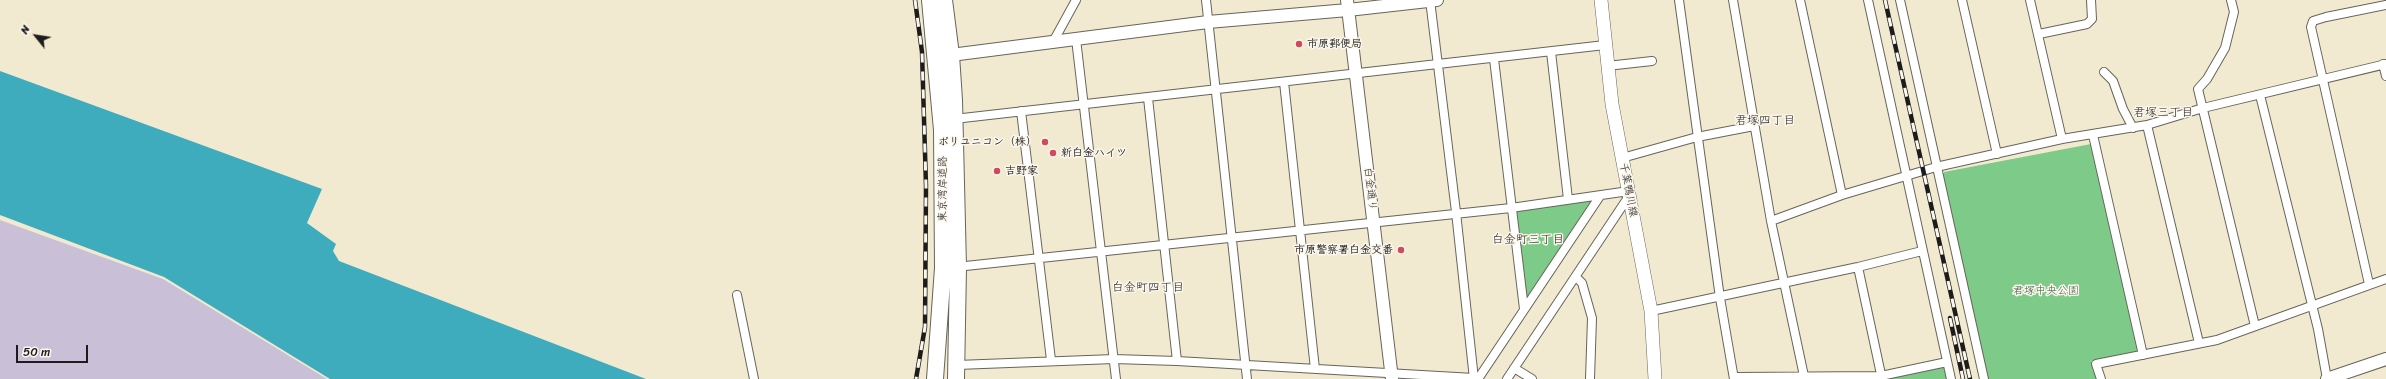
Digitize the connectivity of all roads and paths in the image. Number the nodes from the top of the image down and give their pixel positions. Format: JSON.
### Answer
{"nodes":[{"id":1,"x":930,"y":0,"type":"edge"},
{"id":2,"x":944,"y":0,"type":"edge"},
{"id":3,"x":1076,"y":0,"type":"edge"},
{"id":4,"x":1206,"y":0,"type":"edge"},
{"id":5,"x":1432,"y":0,"type":"edge"},
{"id":6,"x":1601,"y":0,"type":"edge"},
{"id":7,"x":1679,"y":0,"type":"edge"},
{"id":8,"x":1734,"y":0,"type":"edge"},
{"id":9,"x":1800,"y":0,"type":"edge"},
{"id":10,"x":1868,"y":0,"type":"edge"},
{"id":11,"x":1900,"y":0,"type":"edge"},
{"id":12,"x":1962,"y":0,"type":"edge"},
{"id":13,"x":2030,"y":0,"type":"edge"},
{"id":14,"x":2091,"y":0,"type":"edge"},
{"id":15,"x":2231,"y":0,"type":"edge"},
{"id":16,"x":1347,"y":5,"type":"edge"},
{"id":17,"x":2386,"y":5,"type":"edge"},
{"id":18,"x":1208,"y":22,"type":"junction"},
{"id":19,"x":2039,"y":34,"type":"junction"},
{"id":20,"x":1076,"y":39,"type":"junction"},
{"id":21,"x":1054,"y":42,"type":"junction"},
{"id":22,"x":1605,"y":45,"type":"junction"},
{"id":23,"x":1551,"y":52,"type":"junction"},
{"id":24,"x":951,"y":55,"type":"junction"},
{"id":25,"x":1494,"y":59,"type":"junction"},
{"id":26,"x":1652,"y":60,"type":"dead end"},
{"id":27,"x":1438,"y":64,"type":"junction"},
{"id":28,"x":2385,"y":64,"type":"edge"},
{"id":29,"x":1607,"y":66,"type":"junction"},
{"id":30,"x":2104,"y":72,"type":"dead end"},
{"id":31,"x":1356,"y":75,"type":"junction"},
{"id":32,"x":2386,"y":76,"type":"edge"},
{"id":33,"x":2323,"y":80,"type":"junction"},
{"id":34,"x":1284,"y":82,"type":"junction"},
{"id":35,"x":1216,"y":89,"type":"junction"},
{"id":36,"x":2260,"y":95,"type":"junction"},
{"id":37,"x":1148,"y":98,"type":"junction"},
{"id":38,"x":1084,"y":104,"type":"junction"},
{"id":39,"x":2203,"y":108,"type":"junction"},
{"id":40,"x":1021,"y":111,"type":"junction"},
{"id":41,"x":954,"y":119,"type":"junction"},
{"id":42,"x":2148,"y":125,"type":"junction"},
{"id":43,"x":1754,"y":126,"type":"junction"},
{"id":44,"x":2133,"y":128,"type":"junction"},
{"id":45,"x":2093,"y":135,"type":"junction"},
{"id":46,"x":1697,"y":137,"type":"junction"},
{"id":47,"x":2062,"y":139,"type":"junction"},
{"id":48,"x":1997,"y":154,"type":"junction"},
{"id":49,"x":1622,"y":158,"type":"junction"},
{"id":50,"x":1936,"y":167,"type":"junction"},
{"id":51,"x":1905,"y":176,"type":"junction"},
{"id":52,"x":1629,"y":194,"type":"junction"},
{"id":53,"x":1842,"y":195,"type":"junction"},
{"id":54,"x":1600,"y":196,"type":"junction"},
{"id":55,"x":1568,"y":199,"type":"junction"},
{"id":56,"x":1511,"y":208,"type":"junction"},
{"id":57,"x":1456,"y":212,"type":"junction"},
{"id":58,"x":1771,"y":221,"type":"junction"},
{"id":59,"x":1374,"y":222,"type":"junction"},
{"id":60,"x":1299,"y":229,"type":"junction"},
{"id":61,"x":1231,"y":238,"type":"junction"},
{"id":62,"x":1164,"y":246,"type":"junction"},
{"id":63,"x":1922,"y":251,"type":"junction"},
{"id":64,"x":1101,"y":253,"type":"junction"},
{"id":65,"x":1040,"y":260,"type":"junction"},
{"id":66,"x":1858,"y":267,"type":"junction"},
{"id":67,"x":951,"y":268,"type":"junction"},
{"id":68,"x":1576,"y":277,"type":"junction"},
{"id":69,"x":2386,"y":278,"type":"edge"},
{"id":70,"x":1784,"y":283,"type":"junction"},
{"id":71,"x":2369,"y":284,"type":"junction"},
{"id":72,"x":737,"y":294,"type":"dead end"},
{"id":73,"x":1720,"y":298,"type":"junction"},
{"id":74,"x":2312,"y":304,"type":"junction"},
{"id":75,"x":1524,"y":309,"type":"junction"},
{"id":76,"x":1651,"y":311,"type":"junction"},
{"id":77,"x":2255,"y":326,"type":"junction"},
{"id":78,"x":2199,"y":343,"type":"junction"},
{"id":79,"x":2144,"y":355,"type":"junction"},
{"id":80,"x":1114,"y":359,"type":"junction"},
{"id":81,"x":2386,"y":359,"type":"edge"},
{"id":82,"x":1051,"y":360,"type":"junction"},
{"id":83,"x":1177,"y":360,"type":"junction"},
{"id":84,"x":1947,"y":362,"type":"junction"},
{"id":85,"x":1245,"y":366,"type":"junction"},
{"id":86,"x":1514,"y":368,"type":"junction"},
{"id":87,"x":1315,"y":370,"type":"junction"},
{"id":88,"x":957,"y":372,"type":"edge"},
{"id":89,"x":1392,"y":376,"type":"edge"},
{"id":90,"x":1804,"y":376,"type":"junction"},
{"id":91,"x":1881,"y":377,"type":"edge"},
{"id":92,"x":1734,"y":378,"type":"edge"},
{"id":93,"x":754,"y":379,"type":"edge"},
{"id":94,"x":935,"y":379,"type":"edge"},
{"id":95,"x":1116,"y":379,"type":"edge"},
{"id":96,"x":1247,"y":379,"type":"edge"},
{"id":97,"x":1475,"y":379,"type":"edge"},
{"id":98,"x":1507,"y":379,"type":"edge"},
{"id":99,"x":1532,"y":379,"type":"edge"},
{"id":100,"x":1590,"y":379,"type":"edge"},
{"id":101,"x":1655,"y":379,"type":"edge"},
{"id":102,"x":1951,"y":379,"type":"edge"},
{"id":103,"x":1984,"y":379,"type":"edge"},
{"id":104,"x":2101,"y":379,"type":"edge"},
{"id":105,"x":2327,"y":379,"type":"edge"}],
"edges":[{"from":1,"to":67,"type":"highway","name":"東京湾岸道路"},
{"from":2,"to":24,"type":"highway","name":"東京湾岸道路"},
{"from":3,"to":21,"type":"street"},
{"from":4,"to":18,"type":"street"},
{"from":5,"to":16,"type":"street"},
{"from":5,"to":27,"type":"street"},
{"from":6,"to":22,"type":"main road","name":"千葉鴨川線"},
{"from":7,"to":46,"type":"street"},
{"from":8,"to":43,"type":"street"},
{"from":9,"to":53,"type":"street"},
{"from":10,"to":51,"type":"street"},
{"from":11,"to":50,"type":"street"},
{"from":12,"to":48,"type":"street"},
{"from":13,"to":19,"type":"street"},
{"from":14,"to":19,"type":"street"},
{"from":15,"to":39,"type":"street"},
{"from":16,"to":18,"type":"street"},
{"from":16,"to":31,"type":"street","name":"白金通り"},
{"from":17,"to":33,"type":"street"},
{"from":18,"to":20,"type":"street"},
{"from":18,"to":35,"type":"street"},
{"from":19,"to":47,"type":"street"},
{"from":20,"to":21,"type":"street"},
{"from":20,"to":38,"type":"street"},
{"from":21,"to":24,"type":"street"},
{"from":22,"to":23,"type":"street"},
{"from":22,"to":29,"type":"main road","name":"千葉鴨川線"},
{"from":23,"to":25,"type":"street"},
{"from":23,"to":55,"type":"street"},
{"from":24,"to":41,"type":"highway","name":"東京湾岸道路"},
{"from":25,"to":27,"type":"street"},
{"from":25,"to":56,"type":"street"},
{"from":26,"to":29,"type":"street"},
{"from":27,"to":31,"type":"street"},
{"from":27,"to":57,"type":"street"},
{"from":28,"to":32,"type":"street"},
{"from":28,"to":33,"type":"street"},
{"from":29,"to":49,"type":"main road","name":"千葉鴨川線"},
{"from":30,"to":44,"type":"street"},
{"from":31,"to":34,"type":"street"},
{"from":31,"to":59,"type":"street","name":"白金通り"},
{"from":33,"to":36,"type":"street"},
{"from":33,"to":71,"type":"street"},
{"from":34,"to":35,"type":"street"},
{"from":34,"to":60,"type":"street"},
{"from":35,"to":37,"type":"street"},
{"from":35,"to":61,"type":"street"},
{"from":36,"to":39,"type":"street"},
{"from":36,"to":74,"type":"street"},
{"from":37,"to":38,"type":"street"},
{"from":37,"to":62,"type":"street"},
{"from":38,"to":40,"type":"street"},
{"from":38,"to":64,"type":"street"},
{"from":39,"to":42,"type":"street"},
{"from":39,"to":77,"type":"street"},
{"from":40,"to":41,"type":"street"},
{"from":40,"to":65,"type":"street"},
{"from":41,"to":67,"type":"highway","name":"東京湾岸道路"},
{"from":42,"to":44,"type":"street"},
{"from":42,"to":78,"type":"street"},
{"from":43,"to":46,"type":"street"},
{"from":43,"to":58,"type":"street"},
{"from":44,"to":45,"type":"street"},
{"from":45,"to":47,"type":"street"},
{"from":45,"to":79,"type":"street"},
{"from":46,"to":49,"type":"street"},
{"from":46,"to":73,"type":"street"},
{"from":47,"to":48,"type":"street"},
{"from":48,"to":50,"type":"street"},
{"from":49,"to":52,"type":"main road","name":"千葉鴨川線"},
{"from":50,"to":51,"type":"street"},
{"from":50,"to":103,"type":"street"},
{"from":51,"to":53,"type":"street"},
{"from":51,"to":63,"type":"street"},
{"from":52,"to":54,"type":"street"},
{"from":52,"to":68,"type":"street"},
{"from":52,"to":76,"type":"main road","name":"千葉鴨川線"},
{"from":53,"to":58,"type":"street"},
{"from":54,"to":55,"type":"street"},
{"from":54,"to":75,"type":"street"},
{"from":55,"to":56,"type":"street"},
{"from":56,"to":57,"type":"street"},
{"from":56,"to":75,"type":"street"},
{"from":57,"to":59,"type":"street"},
{"from":57,"to":97,"type":"street"},
{"from":58,"to":70,"type":"street"},
{"from":59,"to":60,"type":"street"},
{"from":59,"to":89,"type":"street","name":"白金通り"},
{"from":60,"to":61,"type":"street"},
{"from":60,"to":87,"type":"street"},
{"from":61,"to":62,"type":"street"},
{"from":61,"to":85,"type":"street"},
{"from":62,"to":64,"type":"street"},
{"from":62,"to":83,"type":"street"},
{"from":63,"to":66,"type":"street"},
{"from":63,"to":84,"type":"street"},
{"from":64,"to":65,"type":"street"},
{"from":64,"to":80,"type":"street"},
{"from":65,"to":67,"type":"street"},
{"from":65,"to":82,"type":"street"},
{"from":66,"to":70,"type":"street"},
{"from":66,"to":91,"type":"street"},
{"from":67,"to":88,"type":"highway","name":"東京湾岸道路"},
{"from":67,"to":94,"type":"highway","name":"東京湾岸道路"},
{"from":68,"to":86,"type":"street"},
{"from":68,"to":100,"type":"street"},
{"from":69,"to":71,"type":"street"},
{"from":70,"to":73,"type":"street"},
{"from":70,"to":90,"type":"street"},
{"from":71,"to":74,"type":"street"},
{"from":72,"to":93,"type":"street"},
{"from":73,"to":76,"type":"street"},
{"from":73,"to":92,"type":"street"},
{"from":74,"to":77,"type":"street"},
{"from":74,"to":105,"type":"street"},
{"from":75,"to":97,"type":"street"},
{"from":76,"to":101,"type":"main road","name":"千葉鴨川線"},
{"from":77,"to":78,"type":"street"},
{"from":78,"to":79,"type":"street"},
{"from":79,"to":104,"type":"street"},
{"from":80,"to":82,"type":"street"},
{"from":80,"to":83,"type":"street"},
{"from":80,"to":95,"type":"street"},
{"from":81,"to":105,"type":"street"},
{"from":82,"to":88,"type":"street"},
{"from":83,"to":85,"type":"street"},
{"from":84,"to":91,"type":"street"},
{"from":84,"to":102,"type":"street"},
{"from":85,"to":87,"type":"street"},
{"from":85,"to":96,"type":"street"},
{"from":86,"to":98,"type":"street"},
{"from":86,"to":99,"type":"street"},
{"from":87,"to":89,"type":"street"},
{"from":89,"to":97,"type":"street"},
{"from":90,"to":91,"type":"street"},
{"from":90,"to":92,"type":"street"}]}
